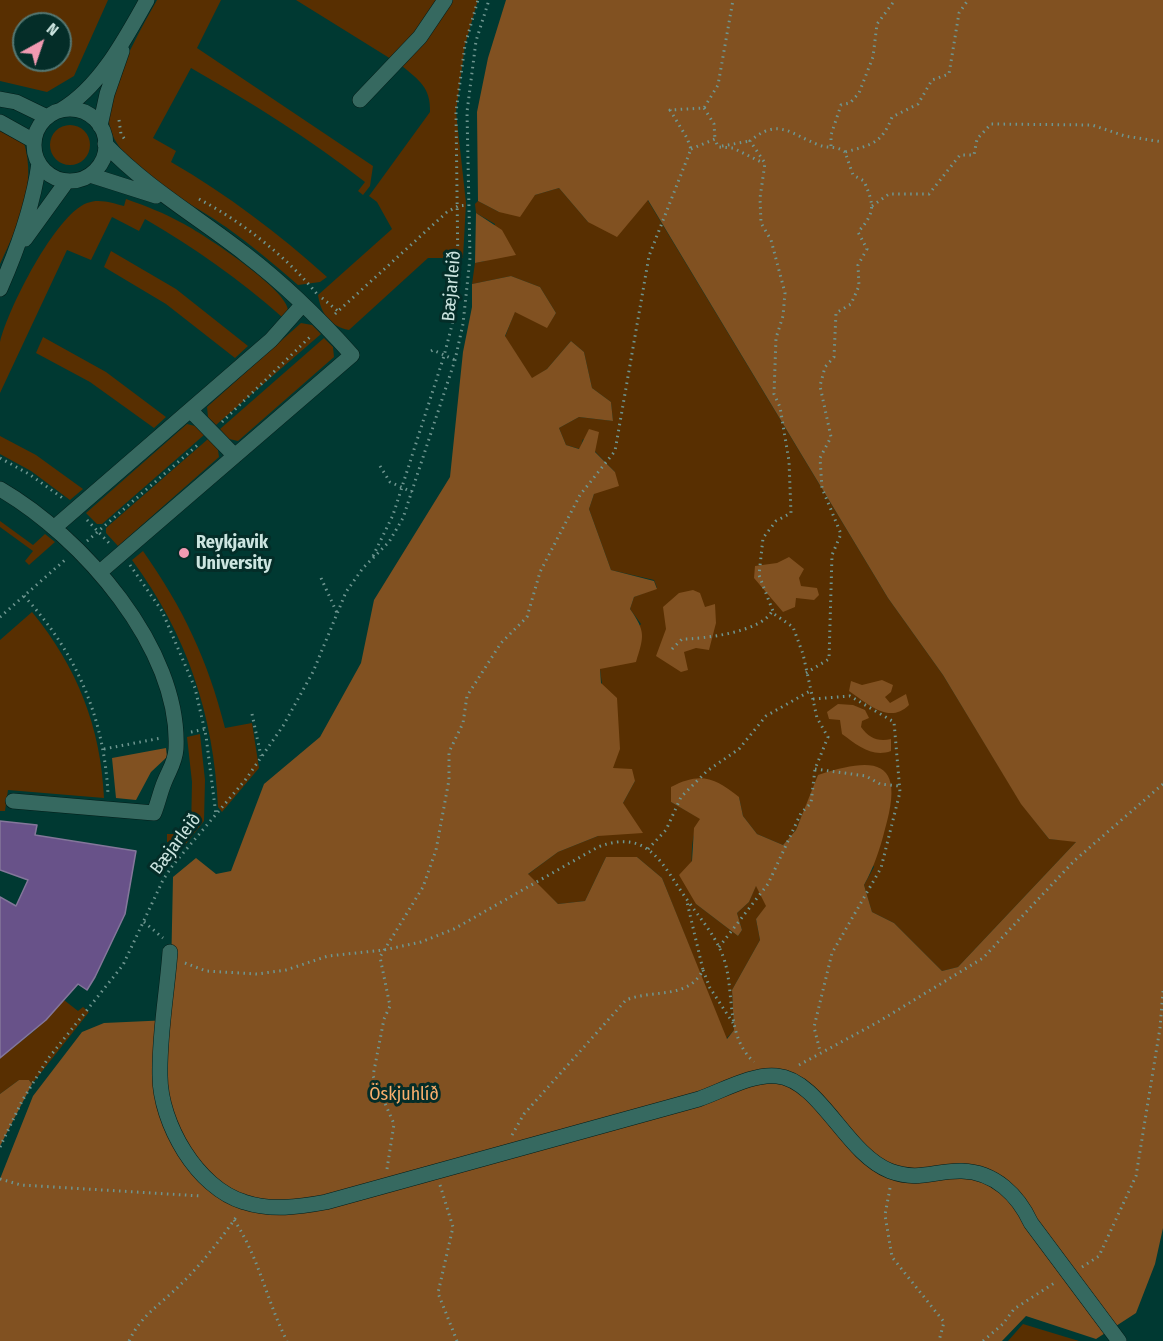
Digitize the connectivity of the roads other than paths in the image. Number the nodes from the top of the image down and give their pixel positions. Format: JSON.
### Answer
{"nodes":[{"id":1,"x":147,"y":0,"type":"edge"},
{"id":2,"x":445,"y":0,"type":"edge"},
{"id":3,"x":127,"y":37,"type":"junction"},
{"id":4,"x":0,"y":99,"type":"edge"},
{"id":5,"x":360,"y":100,"type":"dead end"},
{"id":6,"x":54,"y":114,"type":"junction"},
{"id":7,"x":0,"y":122,"type":"edge"},
{"id":8,"x":100,"y":126,"type":"junction"},
{"id":9,"x":34,"y":141,"type":"junction"},
{"id":10,"x":105,"y":144,"type":"junction"},
{"id":11,"x":39,"y":163,"type":"junction"},
{"id":12,"x":90,"y":174,"type":"junction"},
{"id":13,"x":68,"y":181,"type":"junction"},
{"id":14,"x":169,"y":200,"type":"junction"},
{"id":15,"x":16,"y":252,"type":"junction"},
{"id":16,"x":0,"y":289,"type":"edge"},
{"id":17,"x":303,"y":304,"type":"junction"},
{"id":18,"x":190,"y":410,"type":"junction"},
{"id":19,"x":235,"y":456,"type":"junction"},
{"id":20,"x":0,"y":489,"type":"edge"},
{"id":21,"x":56,"y":527,"type":"junction"},
{"id":22,"x":100,"y":572,"type":"junction"},
{"id":23,"x":13,"y":801,"type":"dead end"},
{"id":24,"x":170,"y":952,"type":"road end"},
{"id":25,"x":1119,"y":1341,"type":"edge"}],
"edges":[{"from":1,"to":3,"type":"street"},
{"from":2,"to":5,"type":"street"},
{"from":3,"to":6,"type":"street"},
{"from":3,"to":8,"type":"street"},
{"from":4,"to":6,"type":"street"},
{"from":6,"to":8,"type":"street"},
{"from":6,"to":9,"type":"street"},
{"from":7,"to":9,"type":"street"},
{"from":8,"to":10,"type":"street"},
{"from":9,"to":11,"type":"street"},
{"from":10,"to":12,"type":"street"},
{"from":10,"to":14,"type":"street"},
{"from":11,"to":13,"type":"street"},
{"from":11,"to":15,"type":"street"},
{"from":12,"to":13,"type":"street"},
{"from":12,"to":14,"type":"street"},
{"from":13,"to":15,"type":"street"},
{"from":14,"to":17,"type":"street"},
{"from":15,"to":16,"type":"street"},
{"from":17,"to":18,"type":"street"},
{"from":17,"to":19,"type":"street"},
{"from":18,"to":19,"type":"street"},
{"from":18,"to":21,"type":"street"},
{"from":19,"to":22,"type":"street"},
{"from":20,"to":21,"type":"street"},
{"from":21,"to":22,"type":"street"},
{"from":22,"to":23,"type":"street"},
{"from":24,"to":25,"type":"street"}]}
